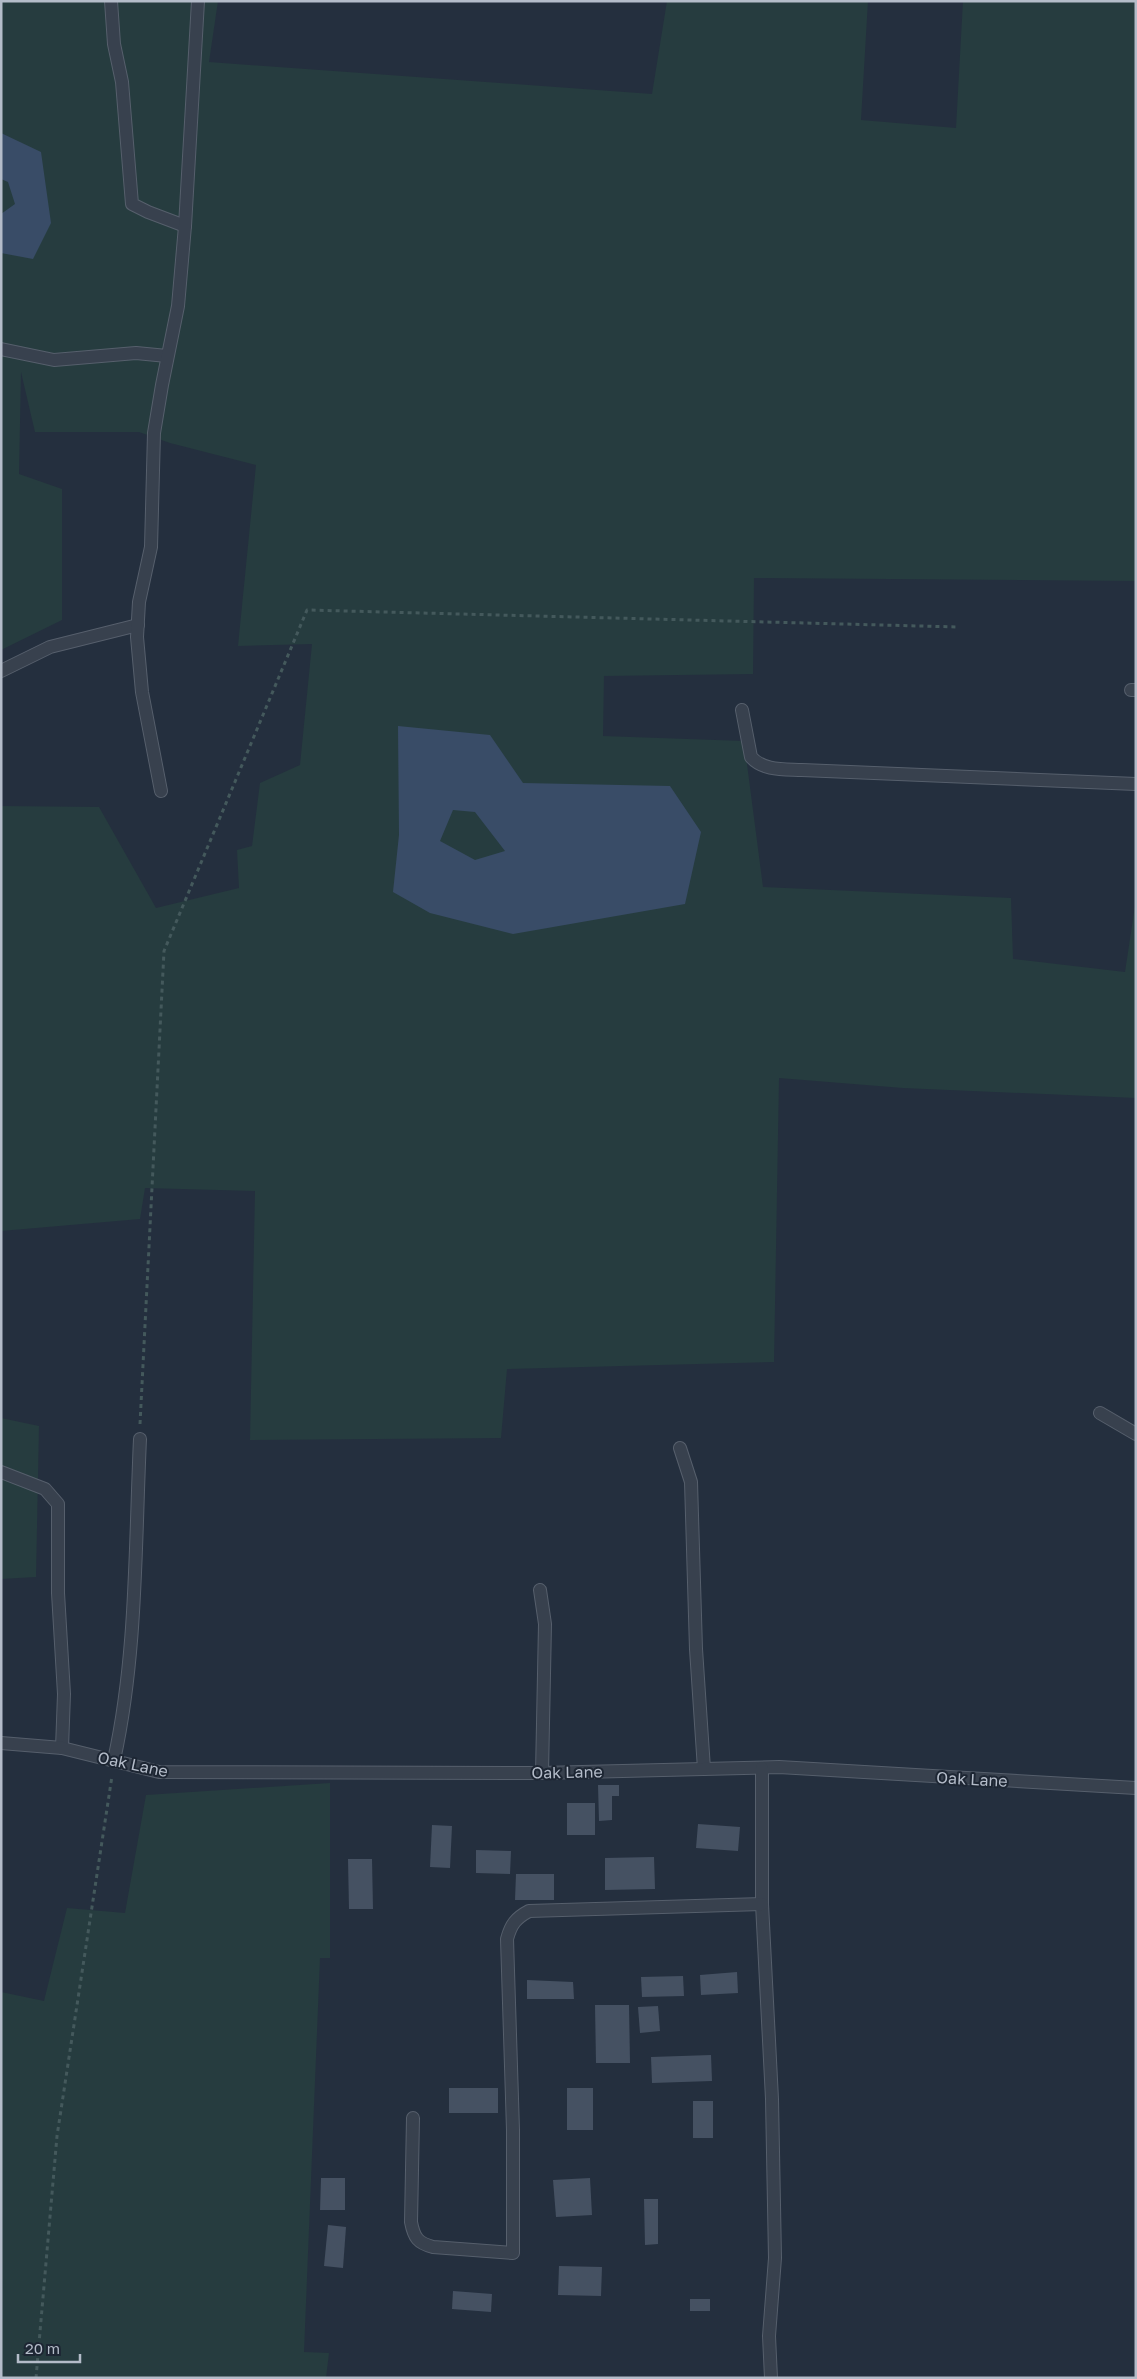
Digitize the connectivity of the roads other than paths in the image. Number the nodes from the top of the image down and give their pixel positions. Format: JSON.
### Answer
{"nodes":[{"id":1,"x":111,"y":1,"type":"edge"},
{"id":2,"x":198,"y":1,"type":"edge"},
{"id":3,"x":185,"y":226,"type":"junction"},
{"id":4,"x":1,"y":349,"type":"edge"},
{"id":5,"x":168,"y":356,"type":"junction"},
{"id":6,"x":138,"y":626,"type":"junction"},
{"id":7,"x":1,"y":671,"type":"edge"},
{"id":8,"x":742,"y":710,"type":"dead end"},
{"id":9,"x":1136,"y":784,"type":"edge"},
{"id":10,"x":160,"y":791,"type":"dead end"},
{"id":11,"x":1100,"y":1412,"type":"dead end"},
{"id":12,"x":1136,"y":1434,"type":"edge"},
{"id":13,"x":140,"y":1439,"type":"road end"},
{"id":14,"x":680,"y":1448,"type":"dead end"},
{"id":15,"x":1,"y":1472,"type":"edge"},
{"id":16,"x":540,"y":1590,"type":"dead end"},
{"id":17,"x":1,"y":1743,"type":"edge"},
{"id":18,"x":62,"y":1748,"type":"junction"},
{"id":19,"x":114,"y":1760,"type":"junction"},
{"id":20,"x":762,"y":1768,"type":"junction"},
{"id":21,"x":704,"y":1769,"type":"junction"},
{"id":22,"x":542,"y":1773,"type":"junction"},
{"id":23,"x":1136,"y":1788,"type":"edge"},
{"id":24,"x":762,"y":1904,"type":"junction"},
{"id":25,"x":413,"y":2118,"type":"dead end"},
{"id":26,"x":771,"y":2378,"type":"edge"}],
"edges":[{"from":1,"to":3,"type":"lane"},
{"from":2,"to":3,"type":"lane"},
{"from":3,"to":5,"type":"lane"},
{"from":4,"to":5,"type":"lane"},
{"from":5,"to":6,"type":"lane"},
{"from":6,"to":7,"type":"lane"},
{"from":6,"to":10,"type":"lane"},
{"from":8,"to":9,"type":"lane"},
{"from":11,"to":12,"type":"lane"},
{"from":13,"to":19,"type":"lane"},
{"from":14,"to":21,"type":"lane"},
{"from":15,"to":18,"type":"lane"},
{"from":16,"to":22,"type":"lane"},
{"from":17,"to":18,"type":"lane","name":"Oak Lane"},
{"from":18,"to":19,"type":"lane","name":"Oak Lane"},
{"from":19,"to":22,"type":"lane","name":"Oak Lane"},
{"from":20,"to":21,"type":"lane","name":"Oak Lane"},
{"from":20,"to":23,"type":"lane","name":"Oak Lane"},
{"from":20,"to":24,"type":"lane"},
{"from":21,"to":22,"type":"lane","name":"Oak Lane"},
{"from":24,"to":25,"type":"lane"},
{"from":24,"to":26,"type":"lane"}]}
